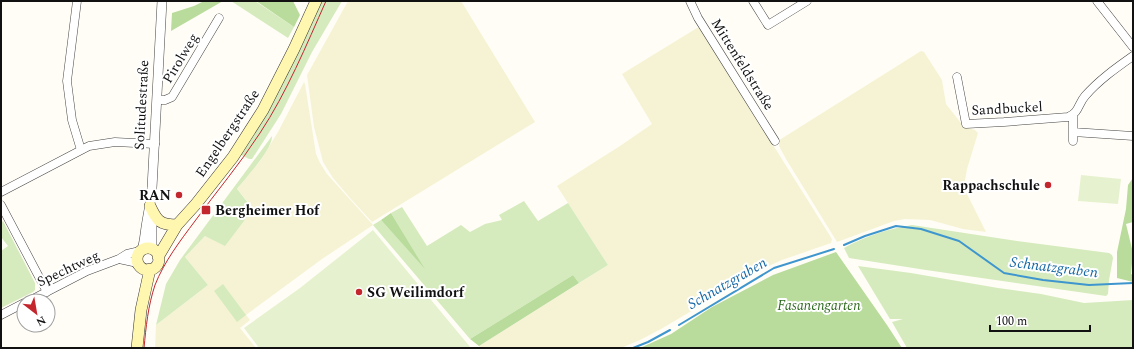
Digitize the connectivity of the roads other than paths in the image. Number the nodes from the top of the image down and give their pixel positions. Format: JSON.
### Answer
{"nodes":[{"id":1,"x":77,"y":1,"type":"edge"},
{"id":2,"x":162,"y":1,"type":"edge"},
{"id":3,"x":316,"y":1,"type":"edge"},
{"id":4,"x":690,"y":1,"type":"edge"},
{"id":5,"x":753,"y":1,"type":"edge"},
{"id":6,"x":807,"y":1,"type":"edge"},
{"id":7,"x":1097,"y":1,"type":"edge"},
{"id":8,"x":219,"y":18,"type":"dead end"},
{"id":9,"x":1133,"y":47,"type":"edge"},
{"id":10,"x":1133,"y":56,"type":"edge"},
{"id":11,"x":957,"y":77,"type":"dead end"},
{"id":12,"x":157,"y":100,"type":"junction"},
{"id":13,"x":1073,"y":115,"type":"junction"},
{"id":14,"x":1073,"y":132,"type":"junction"},
{"id":15,"x":1133,"y":136,"type":"edge"},
{"id":16,"x":775,"y":141,"type":"dead end"},
{"id":17,"x":1073,"y":141,"type":"dead end"},
{"id":18,"x":154,"y":144,"type":"junction"},
{"id":19,"x":81,"y":150,"type":"junction"},
{"id":20,"x":1,"y":192,"type":"edge"},
{"id":21,"x":1,"y":205,"type":"edge"},
{"id":22,"x":150,"y":208,"type":"junction"},
{"id":23,"x":175,"y":227,"type":"junction"},
{"id":24,"x":149,"y":252,"type":"junction"},
{"id":25,"x":119,"y":259,"type":"junction"},
{"id":26,"x":143,"y":267,"type":"junction"},
{"id":27,"x":47,"y":292,"type":"joint"},
{"id":28,"x":16,"y":307,"type":"edge"},
{"id":29,"x":1,"y":315,"type":"edge"},
{"id":30,"x":137,"y":348,"type":"edge"}],
"edges":[{"from":1,"to":19,"type":"street"},
{"from":2,"to":12,"type":"street","name":"Solitudestraße"},
{"from":3,"to":23,"type":"main road","name":"Engelbergstraße"},
{"from":4,"to":16,"type":"street","name":"Mittenfeldstraße"},
{"from":5,"to":6,"type":"street"},
{"from":7,"to":9,"type":"street"},
{"from":8,"to":12,"type":"street","name":"Pirolweg"},
{"from":10,"to":13,"type":"street"},
{"from":11,"to":13,"type":"street","name":"Sandbuckel"},
{"from":12,"to":18,"type":"street","name":"Solitudestraße"},
{"from":13,"to":14,"type":"street"},
{"from":14,"to":15,"type":"street"},
{"from":14,"to":17,"type":"street"},
{"from":18,"to":19,"type":"street"},
{"from":18,"to":22,"type":"street","name":"Solitudestraße"},
{"from":19,"to":20,"type":"street"},
{"from":21,"to":27,"type":"street"},
{"from":22,"to":23,"type":"main road"},
{"from":22,"to":24,"type":"street","name":"Solitudestraße"},
{"from":23,"to":24,"type":"main road","name":"Engelbergstraße"},
{"from":24,"to":25,"type":"street","name":"Spechtweg"},
{"from":24,"to":26,"type":"main road"},
{"from":24,"to":26,"type":"main road","name":"Engelbergstraße"},
{"from":25,"to":26,"type":"street","name":"Spechtweg"},
{"from":25,"to":27,"type":"street","name":"Spechtweg"},
{"from":26,"to":30,"type":"main road"},
{"from":28,"to":29,"type":"street"}]}
